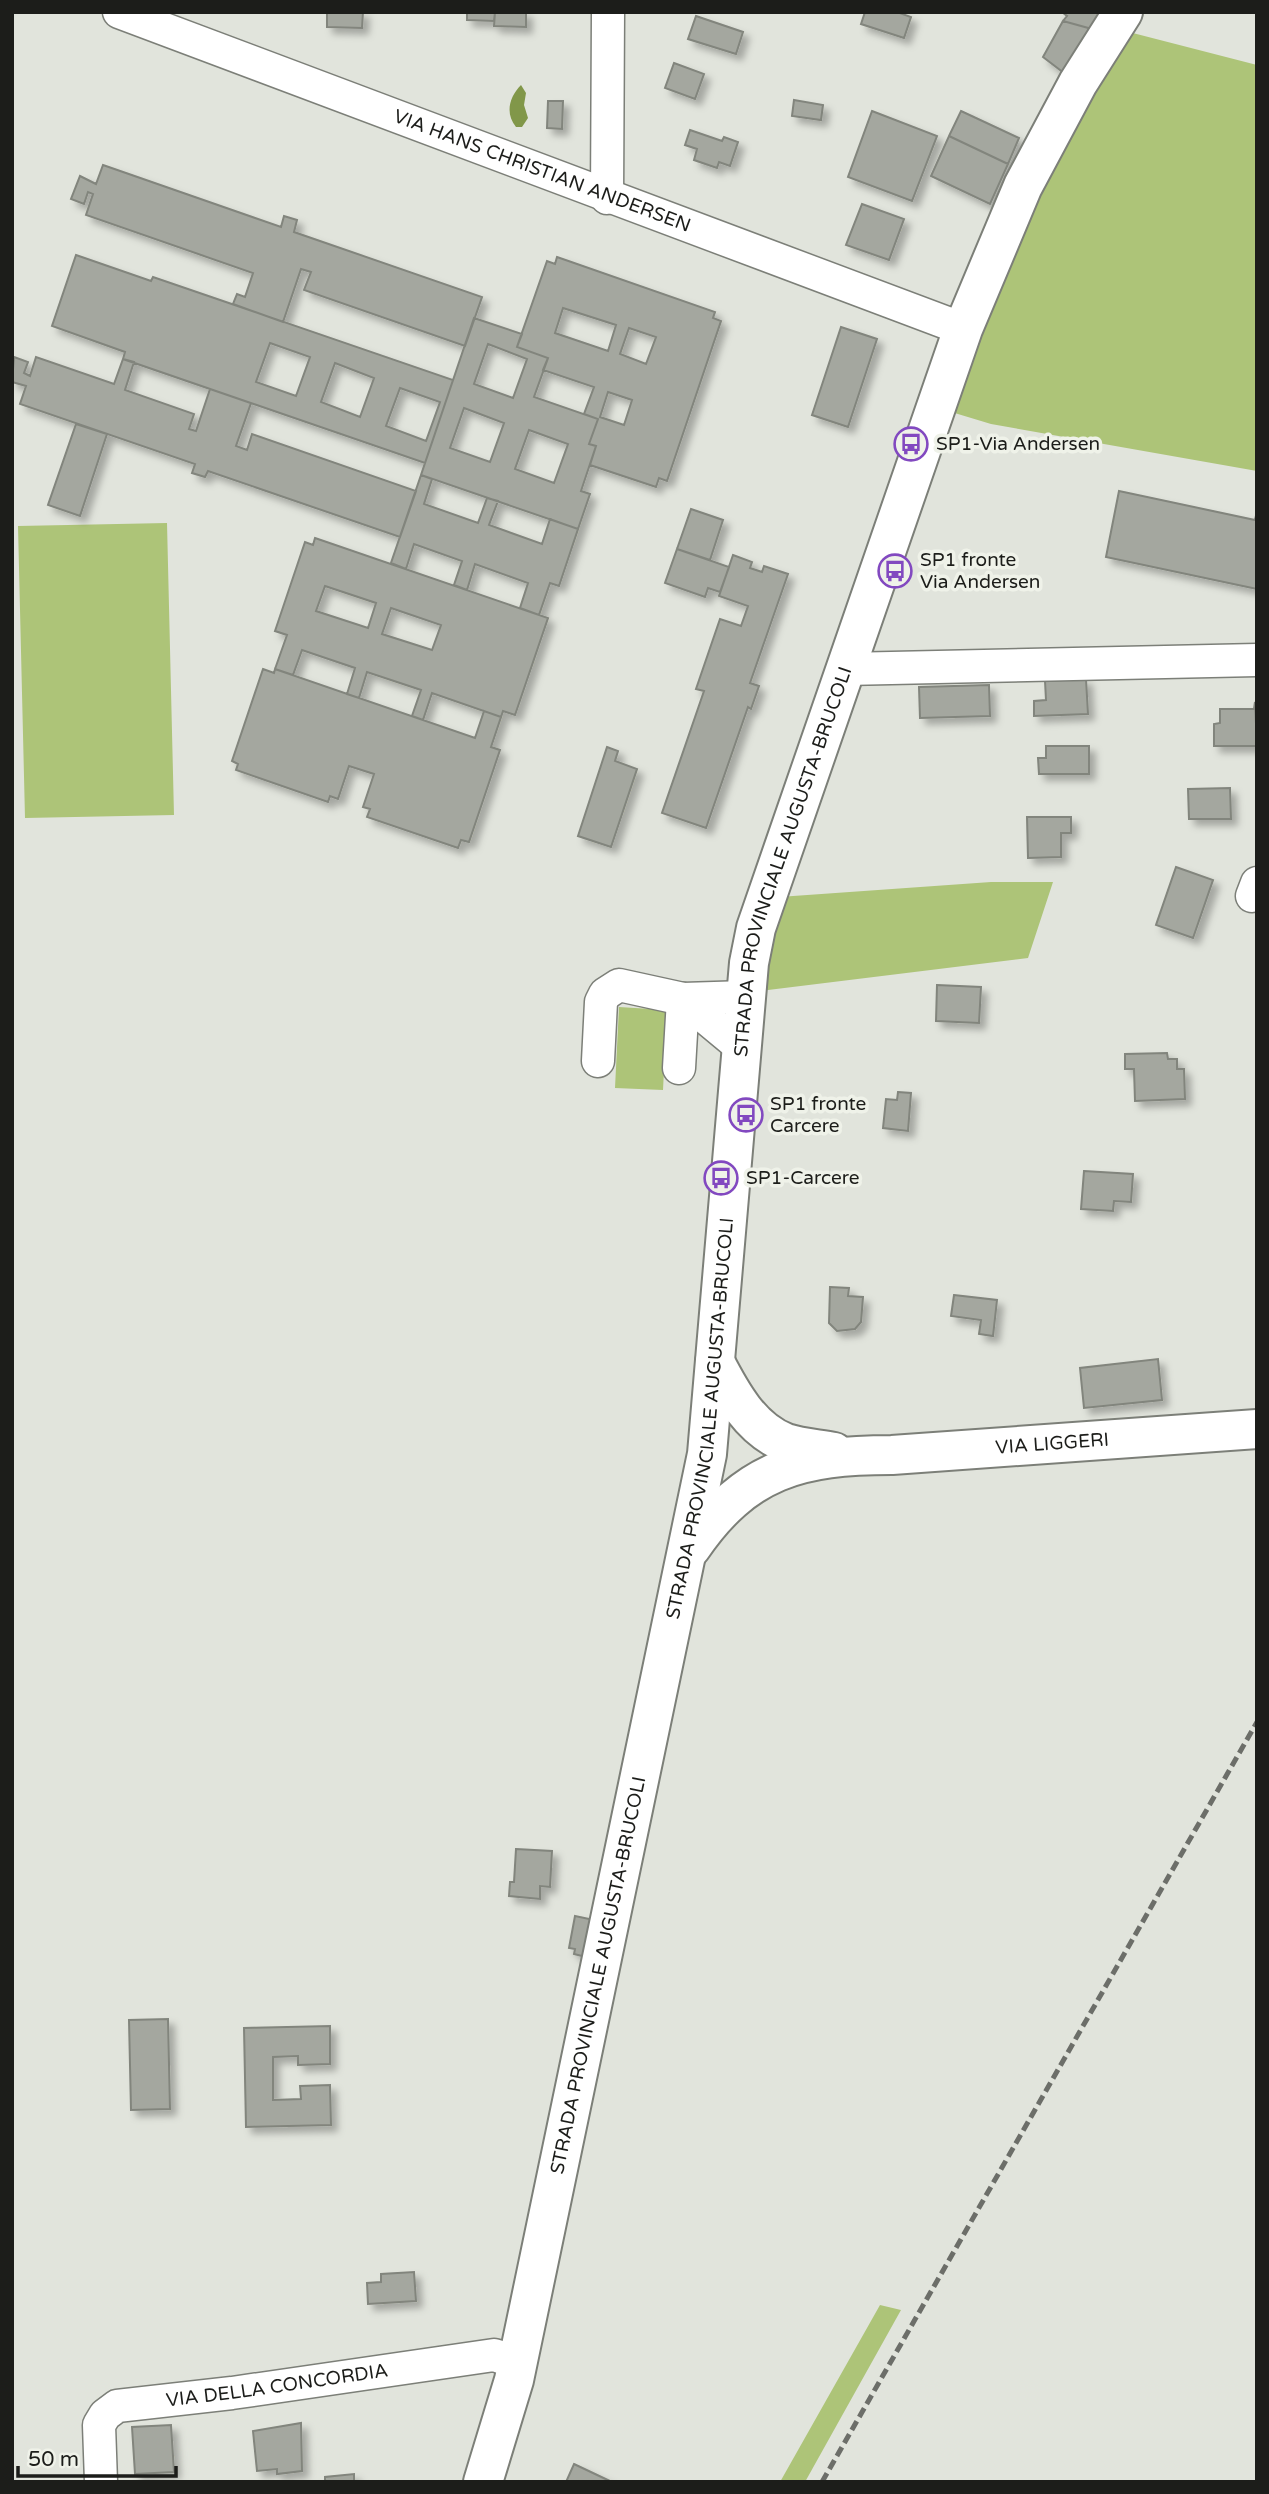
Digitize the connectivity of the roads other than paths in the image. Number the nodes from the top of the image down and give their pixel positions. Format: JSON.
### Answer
{"nodes":[{"id":1,"x":119,"y":12,"type":"edge"},
{"id":2,"x":608,"y":12,"type":"edge"},
{"id":3,"x":1123,"y":12,"type":"edge"},
{"id":4,"x":607,"y":198,"type":"junction"},
{"id":5,"x":963,"y":329,"type":"junction"},
{"id":6,"x":1257,"y":660,"type":"edge"},
{"id":7,"x":845,"y":669,"type":"junction"},
{"id":8,"x":746,"y":998,"type":"junction"},
{"id":9,"x":683,"y":999,"type":"junction"},
{"id":10,"x":742,"y":1048,"type":"junction"},
{"id":11,"x":598,"y":1061,"type":"dead end"},
{"id":12,"x":679,"y":1068,"type":"dead end"},
{"id":13,"x":715,"y":1362,"type":"junction"},
{"id":14,"x":1257,"y":1429,"type":"edge"},
{"id":15,"x":707,"y":1454,"type":"junction"},
{"id":16,"x":780,"y":1456,"type":"junction"},
{"id":17,"x":686,"y":1556,"type":"junction"},
{"id":18,"x":516,"y":2362,"type":"junction"},
{"id":19,"x":101,"y":2482,"type":"edge"},
{"id":20,"x":483,"y":2482,"type":"edge"}],
"edges":[{"from":1,"to":4,"type":"street","name":"VIA HANS CHRISTIAN ANDERSEN"},
{"from":2,"to":4,"type":"street"},
{"from":3,"to":5,"type":"main road","name":"STRADA PROVINCIALE AUGUSTA-BRUCOLI"},
{"from":4,"to":5,"type":"street","name":"VIA HANS CHRISTIAN ANDERSEN"},
{"from":5,"to":7,"type":"main road","name":"STRADA PROVINCIALE AUGUSTA-BRUCOLI"},
{"from":6,"to":7,"type":"street"},
{"from":7,"to":8,"type":"main road","name":"STRADA PROVINCIALE AUGUSTA-BRUCOLI"},
{"from":8,"to":9,"type":"street"},
{"from":8,"to":10,"type":"main road","name":"STRADA PROVINCIALE AUGUSTA-BRUCOLI"},
{"from":9,"to":10,"type":"street"},
{"from":9,"to":11,"type":"street"},
{"from":9,"to":12,"type":"street"},
{"from":10,"to":13,"type":"main road","name":"STRADA PROVINCIALE AUGUSTA-BRUCOLI"},
{"from":13,"to":15,"type":"main road","name":"STRADA PROVINCIALE AUGUSTA-BRUCOLI"},
{"from":13,"to":16,"type":"main road"},
{"from":14,"to":16,"type":"main road","name":"VIA LIGGERI"},
{"from":15,"to":16,"type":"main road"},
{"from":15,"to":17,"type":"main road","name":"STRADA PROVINCIALE AUGUSTA-BRUCOLI"},
{"from":16,"to":17,"type":"main road"},
{"from":17,"to":18,"type":"main road","name":"STRADA PROVINCIALE AUGUSTA-BRUCOLI"},
{"from":18,"to":19,"type":"street","name":"VIA DELLA CONCORDIA"},
{"from":18,"to":20,"type":"main road","name":"STRADA PROVINCIALE AUGUSTA-BRUCOLI"}]}
